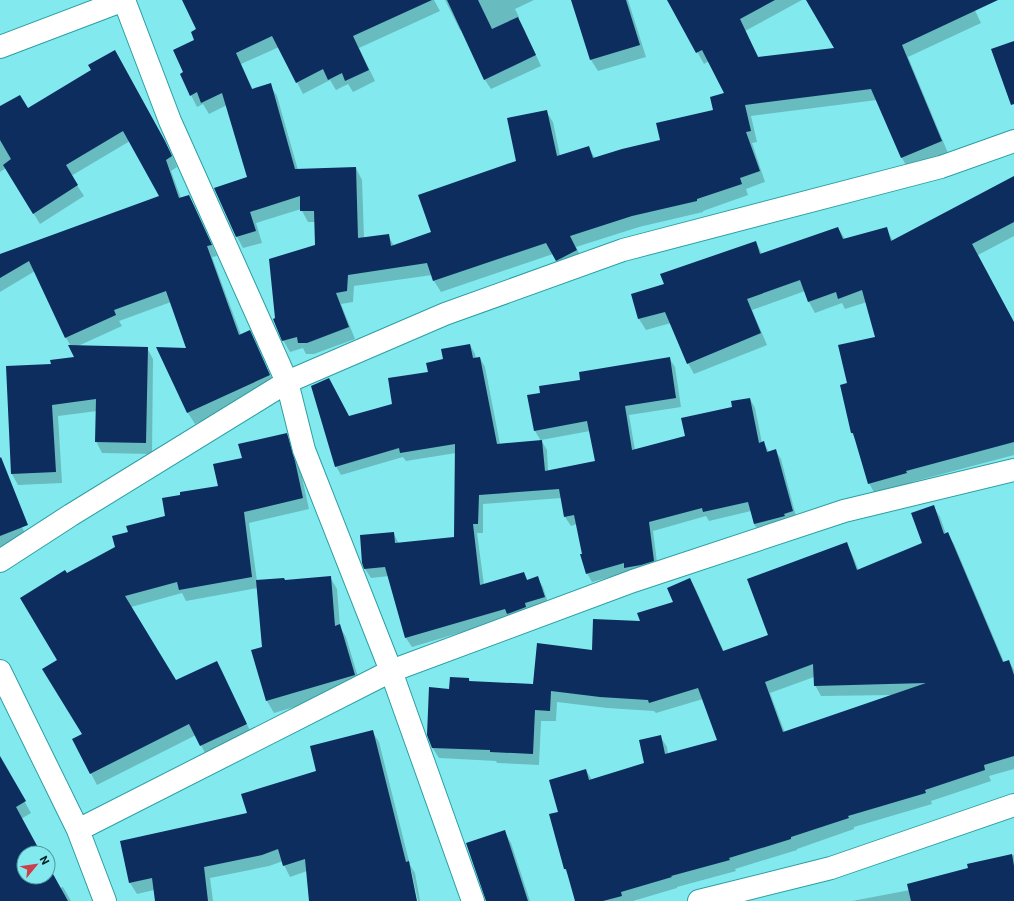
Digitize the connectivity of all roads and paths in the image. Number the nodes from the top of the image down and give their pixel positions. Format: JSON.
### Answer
{"nodes":[{"id":1,"x":124,"y":0,"type":"edge"},
{"id":2,"x":0,"y":47,"type":"edge"},
{"id":3,"x":1014,"y":141,"type":"edge"},
{"id":4,"x":287,"y":382,"type":"junction"},
{"id":5,"x":1014,"y":470,"type":"edge"},
{"id":6,"x":0,"y":561,"type":"edge"},
{"id":7,"x":0,"y":671,"type":"edge"},
{"id":8,"x":391,"y":671,"type":"junction"},
{"id":9,"x":1014,"y":804,"type":"edge"},
{"id":10,"x":78,"y":830,"type":"junction"},
{"id":11,"x":105,"y":901,"type":"edge"},
{"id":12,"x":473,"y":901,"type":"edge"},
{"id":13,"x":699,"y":901,"type":"edge"}],
"edges":[{"from":1,"to":2,"type":"street"},
{"from":1,"to":4,"type":"street"},
{"from":3,"to":4,"type":"street"},
{"from":4,"to":6,"type":"street"},
{"from":4,"to":8,"type":"street"},
{"from":5,"to":8,"type":"street"},
{"from":7,"to":10,"type":"street"},
{"from":8,"to":10,"type":"street"},
{"from":8,"to":12,"type":"street"},
{"from":9,"to":13,"type":"street"},
{"from":10,"to":11,"type":"street"}]}
